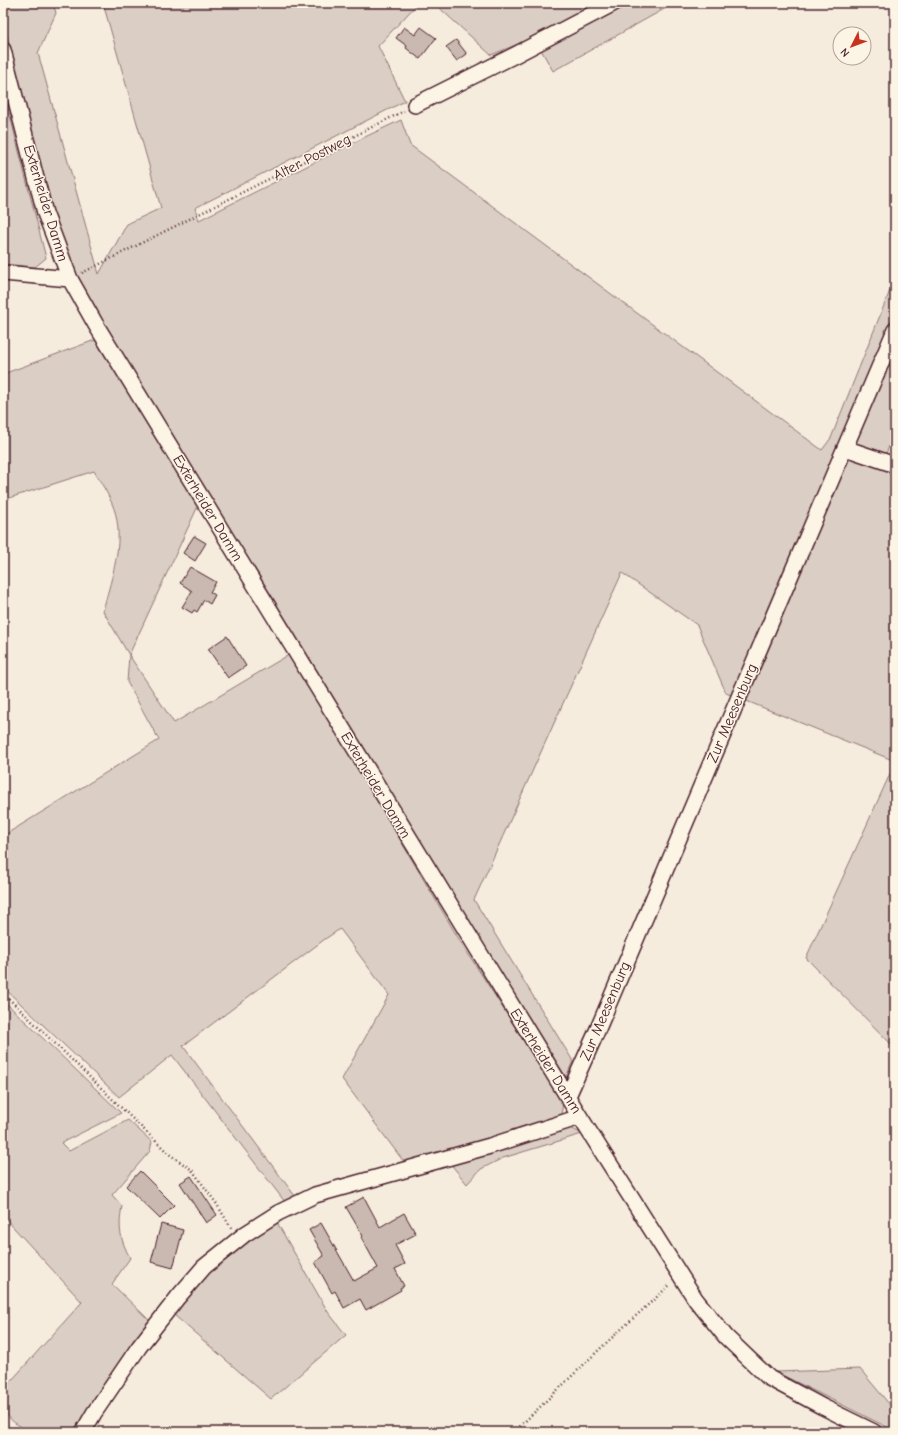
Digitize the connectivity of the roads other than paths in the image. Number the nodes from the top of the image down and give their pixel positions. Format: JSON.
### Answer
{"nodes":[{"id":1,"x":614,"y":3,"type":"edge"},
{"id":2,"x":3,"y":50,"type":"edge"},
{"id":3,"x":415,"y":105,"type":"road end"},
{"id":4,"x":3,"y":273,"type":"edge"},
{"id":5,"x":70,"y":279,"type":"junction"},
{"id":6,"x":895,"y":330,"type":"edge"},
{"id":7,"x":845,"y":448,"type":"junction"},
{"id":8,"x":895,"y":465,"type":"edge"},
{"id":9,"x":568,"y":1096,"type":"junction"},
{"id":10,"x":580,"y":1117,"type":"junction"},
{"id":11,"x":83,"y":1432,"type":"edge"},
{"id":12,"x":874,"y":1432,"type":"edge"}],
"edges":[{"from":1,"to":3,"type":"street"},
{"from":2,"to":5,"type":"street","name":"Exterheider Damm"},
{"from":4,"to":5,"type":"street"},
{"from":5,"to":9,"type":"street","name":"Exterheider Damm"},
{"from":6,"to":7,"type":"street","name":"Zur Meesenburg"},
{"from":7,"to":8,"type":"street"},
{"from":7,"to":9,"type":"street","name":"Zur Meesenburg"},
{"from":9,"to":10,"type":"street","name":"Exterheider Damm"},
{"from":10,"to":11,"type":"street"},
{"from":10,"to":12,"type":"street","name":"Exterheider Damm"}]}
